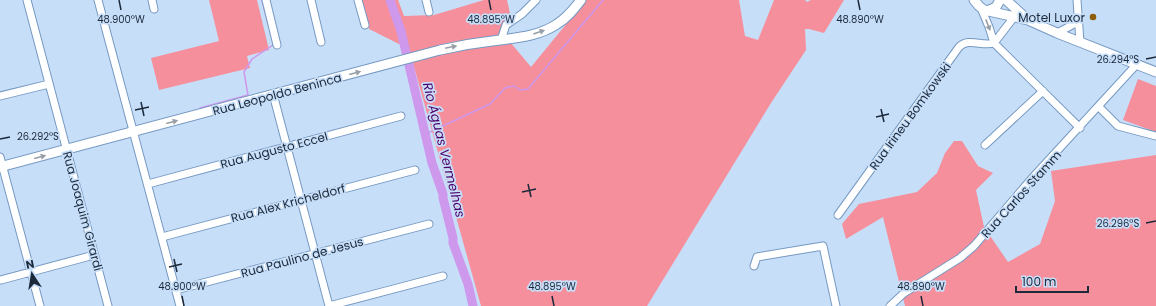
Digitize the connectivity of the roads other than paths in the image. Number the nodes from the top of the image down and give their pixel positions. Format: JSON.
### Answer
{"nodes":[{"id":1,"x":27,"y":0,"type":"edge"},
{"id":2,"x":98,"y":0,"type":"edge"},
{"id":3,"x":152,"y":0,"type":"edge"},
{"id":4,"x":266,"y":0,"type":"edge"},
{"id":5,"x":311,"y":0,"type":"edge"},
{"id":6,"x":358,"y":0,"type":"edge"},
{"id":7,"x":426,"y":0,"type":"edge"},
{"id":8,"x":536,"y":0,"type":"edge"},
{"id":9,"x":581,"y":0,"type":"edge"},
{"id":10,"x":1000,"y":0,"type":"edge"},
{"id":11,"x":1006,"y":0,"type":"edge"},
{"id":12,"x":1077,"y":0,"type":"edge"},
{"id":13,"x":979,"y":5,"type":"edge"},
{"id":14,"x":154,"y":8,"type":"dead end"},
{"id":15,"x":429,"y":12,"type":"dead end"},
{"id":16,"x":1014,"y":17,"type":"junction"},
{"id":17,"x":1028,"y":20,"type":"junction"},
{"id":18,"x":1078,"y":22,"type":"junction"},
{"id":19,"x":365,"y":25,"type":"dead end"},
{"id":20,"x":1057,"y":33,"type":"junction"},
{"id":21,"x":501,"y":40,"type":"junction"},
{"id":22,"x":321,"y":42,"type":"dead end"},
{"id":23,"x":1080,"y":42,"type":"junction"},
{"id":24,"x":994,"y":43,"type":"junction"},
{"id":25,"x":277,"y":45,"type":"dead end"},
{"id":26,"x":1137,"y":64,"type":"junction"},
{"id":27,"x":1156,"y":72,"type":"edge"},
{"id":28,"x":49,"y":84,"type":"junction"},
{"id":29,"x":1043,"y":91,"type":"junction"},
{"id":30,"x":273,"y":94,"type":"junction"},
{"id":31,"x":0,"y":96,"type":"edge"},
{"id":32,"x":1099,"y":107,"type":"junction"},
{"id":33,"x":401,"y":116,"type":"dead end"},
{"id":34,"x":1080,"y":128,"type":"junction"},
{"id":35,"x":134,"y":132,"type":"junction"},
{"id":36,"x":1156,"y":136,"type":"edge"},
{"id":37,"x":985,"y":146,"type":"dead end"},
{"id":38,"x":287,"y":147,"type":"junction"},
{"id":39,"x":66,"y":150,"type":"junction"},
{"id":40,"x":0,"y":157,"type":"edge"},
{"id":41,"x":1,"y":167,"type":"edge"},
{"id":42,"x":414,"y":170,"type":"dead end"},
{"id":43,"x":148,"y":184,"type":"junction"},
{"id":44,"x":301,"y":200,"type":"junction"},
{"id":45,"x":838,"y":215,"type":"dead end"},
{"id":46,"x":429,"y":224,"type":"dead end"},
{"id":47,"x":162,"y":237,"type":"junction"},
{"id":48,"x":315,"y":253,"type":"junction"},
{"id":49,"x":94,"y":255,"type":"junction"},
{"id":50,"x":754,"y":266,"type":"dead end"},
{"id":51,"x":30,"y":272,"type":"junction"},
{"id":52,"x":443,"y":276,"type":"dead end"},
{"id":53,"x":1,"y":280,"type":"edge"},
{"id":54,"x":176,"y":290,"type":"junction"},
{"id":55,"x":40,"y":306,"type":"edge"},
{"id":56,"x":108,"y":306,"type":"edge"},
{"id":57,"x":180,"y":306,"type":"edge"},
{"id":58,"x":329,"y":306,"type":"edge"},
{"id":59,"x":836,"y":306,"type":"edge"},
{"id":60,"x":890,"y":306,"type":"edge"}],
"edges":[{"from":1,"to":28,"type":"street","name":"Rua Joaquim Girardi"},
{"from":2,"to":35,"type":"street"},
{"from":3,"to":14,"type":"street"},
{"from":4,"to":25,"type":"street"},
{"from":5,"to":22,"type":"street"},
{"from":6,"to":19,"type":"street"},
{"from":7,"to":15,"type":"street"},
{"from":8,"to":21,"type":"street"},
{"from":21,"to":9,"type":"main road","name":"Rua Leopoldo Beninca","one_way":true},
{"from":10,"to":13,"type":"main road"},
{"from":11,"to":17,"type":"main road"},
{"from":12,"to":18,"type":"street"},
{"from":13,"to":16,"type":"main road"},
{"from":13,"to":24,"type":"street","one_way":true},
{"from":16,"to":17,"type":"main road"},
{"from":16,"to":24,"type":"street"},
{"from":17,"to":20,"type":"main road"},
{"from":18,"to":20,"type":"street"},
{"from":18,"to":23,"type":"street"},
{"from":20,"to":23,"type":"main road"},
{"from":30,"to":21,"type":"main road","name":"Rua Leopoldo Beninca","one_way":true},
{"from":23,"to":26,"type":"main road"},
{"from":24,"to":29,"type":"street"},
{"from":24,"to":45,"type":"street","name":"Rua Irineu Bomkowski"},
{"from":26,"to":27,"type":"main road"},
{"from":26,"to":32,"type":"street","name":"Rua Carlos Stamm"},
{"from":28,"to":31,"type":"street"},
{"from":28,"to":39,"type":"street","name":"Rua Joaquim Girardi"},
{"from":29,"to":34,"type":"street"},
{"from":29,"to":37,"type":"street"},
{"from":35,"to":30,"type":"main road","name":"Rua Leopoldo Beninca","one_way":true},
{"from":30,"to":38,"type":"street"},
{"from":32,"to":34,"type":"street","name":"Rua Carlos Stamm"},
{"from":32,"to":36,"type":"street"},
{"from":33,"to":38,"type":"street","name":"Rua Augusto Eccel"},
{"from":34,"to":60,"type":"street","name":"Rua Carlos Stamm"},
{"from":35,"to":39,"type":"main road","name":"Rua Leopoldo Beninca"},
{"from":35,"to":43,"type":"street"},
{"from":38,"to":43,"type":"street","name":"Rua Augusto Eccel"},
{"from":38,"to":44,"type":"street"},
{"from":41,"to":39,"type":"main road","name":"Rua Leopoldo Beninca","one_way":true},
{"from":39,"to":49,"type":"street","name":"Rua Joaquim Girardi"},
{"from":40,"to":41,"type":"street"},
{"from":41,"to":51,"type":"street"},
{"from":42,"to":44,"type":"street","name":"Rua Alex Kricheldorf"},
{"from":43,"to":47,"type":"street"},
{"from":44,"to":47,"type":"street","name":"Rua Alex Kricheldorf"},
{"from":44,"to":48,"type":"street"},
{"from":46,"to":48,"type":"street","name":"Rua Paulino de Jesus"},
{"from":47,"to":54,"type":"street"},
{"from":48,"to":54,"type":"street","name":"Rua Paulino de Jesus"},
{"from":48,"to":58,"type":"street"},
{"from":49,"to":51,"type":"street"},
{"from":49,"to":56,"type":"street","name":"Rua Joaquim Girardi"},
{"from":50,"to":59,"type":"street"},
{"from":51,"to":53,"type":"street"},
{"from":51,"to":55,"type":"street"},
{"from":52,"to":58,"type":"street"},
{"from":54,"to":57,"type":"street"}]}
